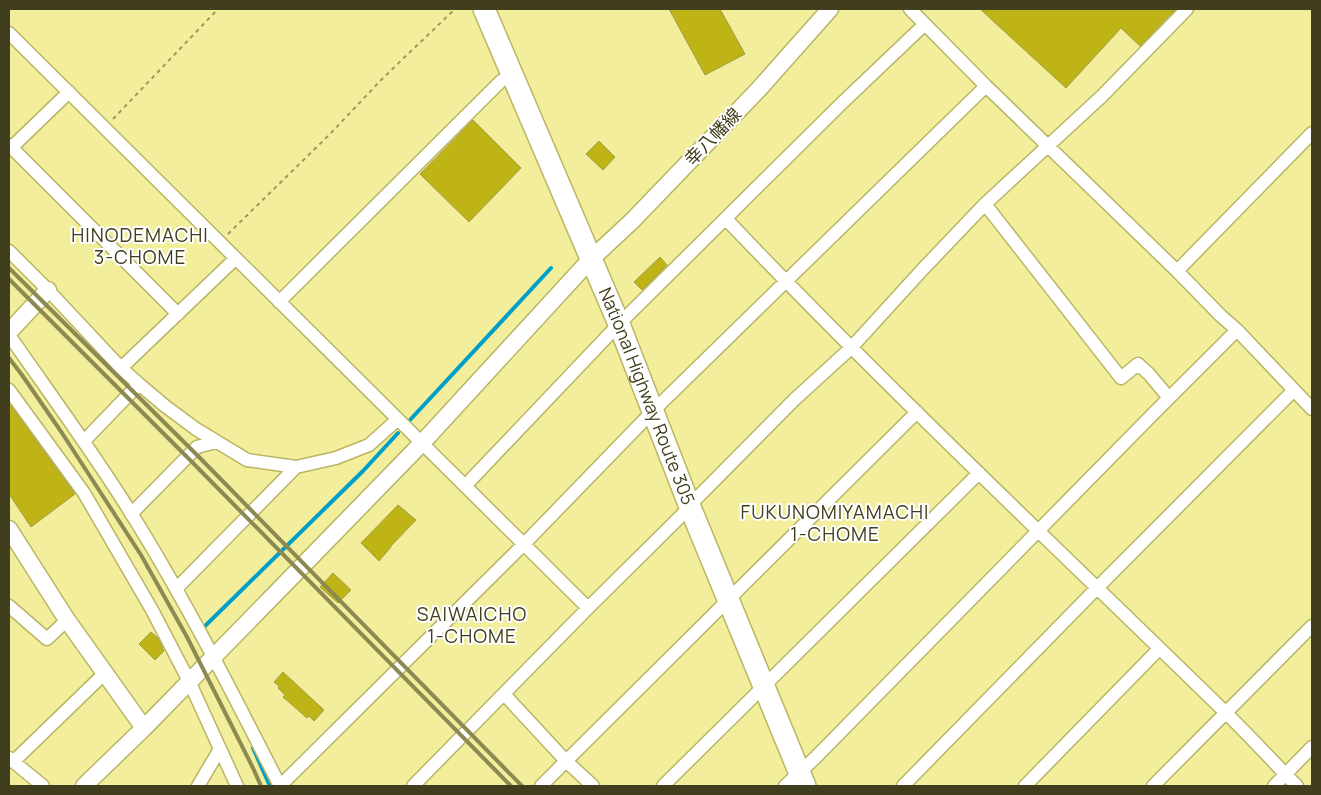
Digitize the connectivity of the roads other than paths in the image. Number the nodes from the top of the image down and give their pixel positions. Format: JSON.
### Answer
{"nodes":[{"id":1,"x":484,"y":9,"type":"edge"},
{"id":2,"x":830,"y":9,"type":"edge"},
{"id":3,"x":910,"y":9,"type":"edge"},
{"id":4,"x":1187,"y":9,"type":"edge"},
{"id":5,"x":925,"y":24,"type":"junction"},
{"id":6,"x":9,"y":33,"type":"edge"},
{"id":7,"x":512,"y":75,"type":"junction"},
{"id":8,"x":986,"y":86,"type":"junction"},
{"id":9,"x":69,"y":92,"type":"junction"},
{"id":10,"x":1312,"y":133,"type":"edge"},
{"id":11,"x":1048,"y":145,"type":"junction"},
{"id":12,"x":10,"y":147,"type":"edge"},
{"id":13,"x":985,"y":204,"type":"junction"},
{"id":14,"x":726,"y":219,"type":"junction"},
{"id":15,"x":9,"y":251,"type":"edge"},
{"id":16,"x":235,"y":259,"type":"junction"},
{"id":17,"x":590,"y":260,"type":"junction"},
{"id":18,"x":1178,"y":271,"type":"junction"},
{"id":19,"x":785,"y":281,"type":"junction"},
{"id":20,"x":48,"y":290,"type":"junction"},
{"id":21,"x":279,"y":302,"type":"junction"},
{"id":22,"x":178,"y":314,"type":"junction"},
{"id":23,"x":619,"y":324,"type":"junction"},
{"id":24,"x":1237,"y":330,"type":"junction"},
{"id":25,"x":9,"y":334,"type":"edge"},
{"id":26,"x":852,"y":348,"type":"junction"},
{"id":27,"x":121,"y":368,"type":"junction"},
{"id":28,"x":140,"y":384,"type":"junction"},
{"id":29,"x":9,"y":390,"type":"edge"},
{"id":30,"x":1294,"y":390,"type":"junction"},
{"id":31,"x":1170,"y":398,"type":"junction"},
{"id":32,"x":1312,"y":409,"type":"edge"},
{"id":33,"x":652,"y":412,"type":"junction"},
{"id":34,"x":917,"y":412,"type":"junction"},
{"id":35,"x":398,"y":419,"type":"junction"},
{"id":36,"x":84,"y":441,"type":"junction"},
{"id":37,"x":216,"y":442,"type":"junction"},
{"id":38,"x":422,"y":443,"type":"junction"},
{"id":39,"x":296,"y":467,"type":"junction"},
{"id":40,"x":979,"y":473,"type":"junction"},
{"id":41,"x":465,"y":486,"type":"junction"},
{"id":42,"x":690,"y":507,"type":"junction"},
{"id":43,"x":132,"y":514,"type":"junction"},
{"id":44,"x":9,"y":529,"type":"edge"},
{"id":45,"x":1038,"y":530,"type":"junction"},
{"id":46,"x":524,"y":544,"type":"junction"},
{"id":47,"x":176,"y":588,"type":"junction"},
{"id":48,"x":1097,"y":588,"type":"junction"},
{"id":49,"x":728,"y":599,"type":"junction"},
{"id":50,"x":9,"y":606,"type":"edge"},
{"id":51,"x":588,"y":608,"type":"junction"},
{"id":52,"x":67,"y":620,"type":"junction"},
{"id":53,"x":1312,"y":626,"type":"edge"},
{"id":54,"x":1159,"y":649,"type":"junction"},
{"id":55,"x":213,"y":656,"type":"junction"},
{"id":56,"x":105,"y":673,"type":"junction"},
{"id":57,"x":189,"y":681,"type":"junction"},
{"id":58,"x":764,"y":686,"type":"junction"},
{"id":59,"x":504,"y":694,"type":"junction"},
{"id":60,"x":1225,"y":712,"type":"junction"},
{"id":61,"x":144,"y":728,"type":"junction"},
{"id":62,"x":1312,"y":747,"type":"edge"},
{"id":63,"x":220,"y":749,"type":"junction"},
{"id":64,"x":11,"y":760,"type":"edge"},
{"id":65,"x":566,"y":761,"type":"junction"},
{"id":66,"x":1286,"y":774,"type":"junction"},
{"id":67,"x":796,"y":781,"type":"edge"},
{"id":68,"x":43,"y":786,"type":"edge"},
{"id":69,"x":84,"y":786,"type":"edge"},
{"id":70,"x":198,"y":786,"type":"edge"},
{"id":71,"x":238,"y":786,"type":"edge"},
{"id":72,"x":280,"y":786,"type":"edge"},
{"id":73,"x":413,"y":786,"type":"edge"},
{"id":74,"x":541,"y":786,"type":"edge"},
{"id":75,"x":593,"y":786,"type":"edge"},
{"id":76,"x":663,"y":786,"type":"edge"},
{"id":77,"x":903,"y":786,"type":"edge"},
{"id":78,"x":1025,"y":786,"type":"edge"},
{"id":79,"x":1153,"y":786,"type":"edge"},
{"id":80,"x":1274,"y":786,"type":"edge"},
{"id":81,"x":1298,"y":786,"type":"edge"}],
"edges":[{"from":1,"to":7,"type":"highway","name":"National Highway Route 305"},
{"from":2,"to":17,"type":"street","name":"幸八幡線"},
{"from":3,"to":5,"type":"street"},
{"from":4,"to":11,"type":"street"},
{"from":5,"to":8,"type":"street"},
{"from":5,"to":14,"type":"street"},
{"from":6,"to":9,"type":"street"},
{"from":7,"to":17,"type":"highway","name":"National Highway Route 305"},
{"from":7,"to":21,"type":"street"},
{"from":8,"to":11,"type":"street"},
{"from":8,"to":19,"type":"street"},
{"from":9,"to":12,"type":"street"},
{"from":9,"to":16,"type":"street"},
{"from":10,"to":18,"type":"street"},
{"from":11,"to":13,"type":"street"},
{"from":11,"to":18,"type":"street"},
{"from":12,"to":22,"type":"street"},
{"from":13,"to":26,"type":"street"},
{"from":13,"to":31,"type":"street"},
{"from":14,"to":19,"type":"street"},
{"from":14,"to":23,"type":"street"},
{"from":15,"to":20,"type":"street"},
{"from":16,"to":21,"type":"street"},
{"from":16,"to":22,"type":"street"},
{"from":17,"to":23,"type":"highway","name":"National Highway Route 305"},
{"from":17,"to":38,"type":"street","name":"幸八幡線"},
{"from":18,"to":24,"type":"street"},
{"from":19,"to":26,"type":"street"},
{"from":19,"to":33,"type":"street"},
{"from":20,"to":25,"type":"street"},
{"from":20,"to":27,"type":"street"},
{"from":21,"to":35,"type":"street"},
{"from":22,"to":27,"type":"street"},
{"from":23,"to":33,"type":"highway","name":"National Highway Route 305"},
{"from":23,"to":41,"type":"street"},
{"from":24,"to":30,"type":"street"},
{"from":24,"to":31,"type":"street"},
{"from":25,"to":36,"type":"street"},
{"from":26,"to":34,"type":"street"},
{"from":26,"to":42,"type":"street"},
{"from":27,"to":28,"type":"street"},
{"from":28,"to":36,"type":"street"},
{"from":28,"to":37,"type":"street"},
{"from":29,"to":57,"type":"street"},
{"from":30,"to":32,"type":"street"},
{"from":30,"to":48,"type":"street"},
{"from":31,"to":45,"type":"street"},
{"from":33,"to":42,"type":"highway","name":"National Highway Route 305"},
{"from":33,"to":46,"type":"street"},
{"from":34,"to":40,"type":"street"},
{"from":34,"to":49,"type":"street"},
{"from":35,"to":38,"type":"street"},
{"from":35,"to":39,"type":"street"},
{"from":36,"to":43,"type":"street"},
{"from":37,"to":39,"type":"street"},
{"from":37,"to":43,"type":"street"},
{"from":38,"to":41,"type":"street"},
{"from":38,"to":55,"type":"street","name":"幸八幡線"},
{"from":39,"to":47,"type":"street"},
{"from":40,"to":45,"type":"street"},
{"from":40,"to":58,"type":"street"},
{"from":41,"to":46,"type":"street"},
{"from":42,"to":49,"type":"highway","name":"National Highway Route 305"},
{"from":42,"to":51,"type":"street"},
{"from":43,"to":47,"type":"street"},
{"from":44,"to":52,"type":"street"},
{"from":45,"to":48,"type":"street"},
{"from":45,"to":67,"type":"street"},
{"from":46,"to":51,"type":"street"},
{"from":46,"to":72,"type":"street"},
{"from":47,"to":55,"type":"street"},
{"from":48,"to":54,"type":"street"},
{"from":48,"to":77,"type":"street"},
{"from":49,"to":58,"type":"highway","name":"National Highway Route 305"},
{"from":49,"to":65,"type":"street"},
{"from":50,"to":52,"type":"street"},
{"from":51,"to":59,"type":"street"},
{"from":52,"to":56,"type":"street"},
{"from":53,"to":60,"type":"street"},
{"from":54,"to":60,"type":"street"},
{"from":54,"to":78,"type":"street"},
{"from":55,"to":57,"type":"street","name":"幸八幡線"},
{"from":55,"to":72,"type":"street"},
{"from":56,"to":61,"type":"street"},
{"from":56,"to":64,"type":"street"},
{"from":57,"to":61,"type":"street","name":"幸八幡線"},
{"from":57,"to":63,"type":"street"},
{"from":58,"to":67,"type":"highway","name":"National Highway Route 305"},
{"from":58,"to":76,"type":"street"},
{"from":59,"to":65,"type":"street"},
{"from":59,"to":73,"type":"street"},
{"from":60,"to":66,"type":"street"},
{"from":60,"to":79,"type":"street"},
{"from":61,"to":69,"type":"street","name":"幸八幡線"},
{"from":62,"to":66,"type":"street"},
{"from":63,"to":70,"type":"street"},
{"from":63,"to":71,"type":"street"},
{"from":64,"to":68,"type":"street"},
{"from":65,"to":74,"type":"street"},
{"from":65,"to":75,"type":"street"},
{"from":66,"to":80,"type":"street"},
{"from":66,"to":81,"type":"street"}]}
